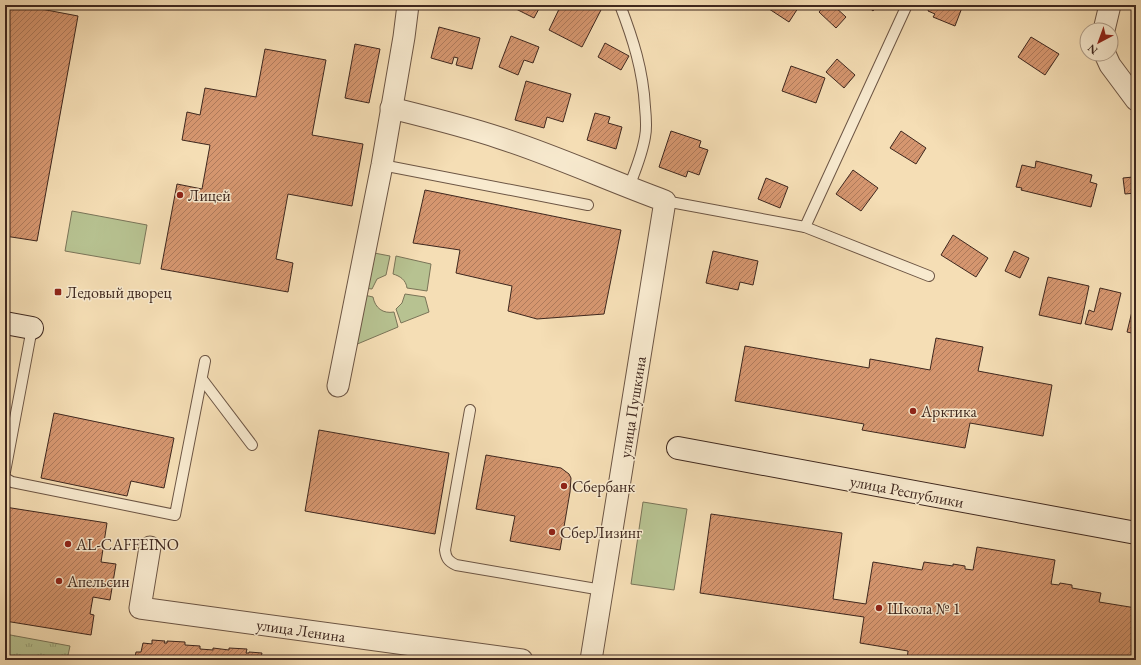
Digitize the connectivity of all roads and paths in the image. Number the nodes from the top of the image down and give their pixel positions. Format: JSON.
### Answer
{"nodes":[{"id":1,"x":408,"y":5,"type":"edge"},
{"id":2,"x":620,"y":5,"type":"edge"},
{"id":3,"x":907,"y":5,"type":"edge"},
{"id":4,"x":1110,"y":5,"type":"edge"},
{"id":5,"x":1106,"y":22,"type":"edge"},
{"id":6,"x":1109,"y":62,"type":"edge"},
{"id":7,"x":1136,"y":100,"type":"edge"},
{"id":8,"x":391,"y":108,"type":"junction"},
{"id":9,"x":382,"y":165,"type":"junction"},
{"id":10,"x":628,"y":187,"type":"junction"},
{"id":11,"x":666,"y":201,"type":"junction"},
{"id":12,"x":588,"y":205,"type":"dead end"},
{"id":13,"x":805,"y":227,"type":"junction"},
{"id":14,"x":929,"y":276,"type":"dead end"},
{"id":15,"x":5,"y":323,"type":"edge"},
{"id":16,"x":32,"y":328,"type":"joint"},
{"id":17,"x":205,"y":361,"type":"dead end"},
{"id":18,"x":202,"y":379,"type":"junction"},
{"id":19,"x":338,"y":386,"type":"dead end"},
{"id":20,"x":470,"y":410,"type":"dead end"},
{"id":21,"x":252,"y":445,"type":"dead end"},
{"id":22,"x":678,"y":448,"type":"dead end"},
{"id":23,"x":5,"y":472,"type":"edge"},
{"id":24,"x":5,"y":478,"type":"edge"},
{"id":25,"x":1136,"y":533,"type":"edge"},
{"id":26,"x":150,"y":547,"type":"dead end"},
{"id":27,"x":602,"y":590,"type":"junction"},
{"id":28,"x":522,"y":660,"type":"edge"},
{"id":29,"x":591,"y":660,"type":"edge"}],
"edges":[{"from":1,"to":8,"type":"street"},
{"from":2,"to":10,"type":"lane"},
{"from":3,"to":13,"type":"lane"},
{"from":4,"to":5,"type":"street"},
{"from":6,"to":7,"type":"street"},
{"from":8,"to":9,"type":"street"},
{"from":8,"to":10,"type":"street"},
{"from":9,"to":12,"type":"lane"},
{"from":9,"to":19,"type":"street"},
{"from":10,"to":11,"type":"street"},
{"from":11,"to":13,"type":"lane"},
{"from":11,"to":27,"type":"street","name":"улица Пушкина"},
{"from":13,"to":14,"type":"lane"},
{"from":15,"to":16,"type":"street"},
{"from":16,"to":23,"type":"lane"},
{"from":17,"to":18,"type":"lane"},
{"from":18,"to":21,"type":"lane"},
{"from":18,"to":24,"type":"lane"},
{"from":20,"to":27,"type":"lane"},
{"from":22,"to":25,"type":"street","name":"улица Республики"},
{"from":26,"to":28,"type":"street","name":"улица Ленина"},
{"from":27,"to":29,"type":"street","name":"улица Пушкина"}]}
